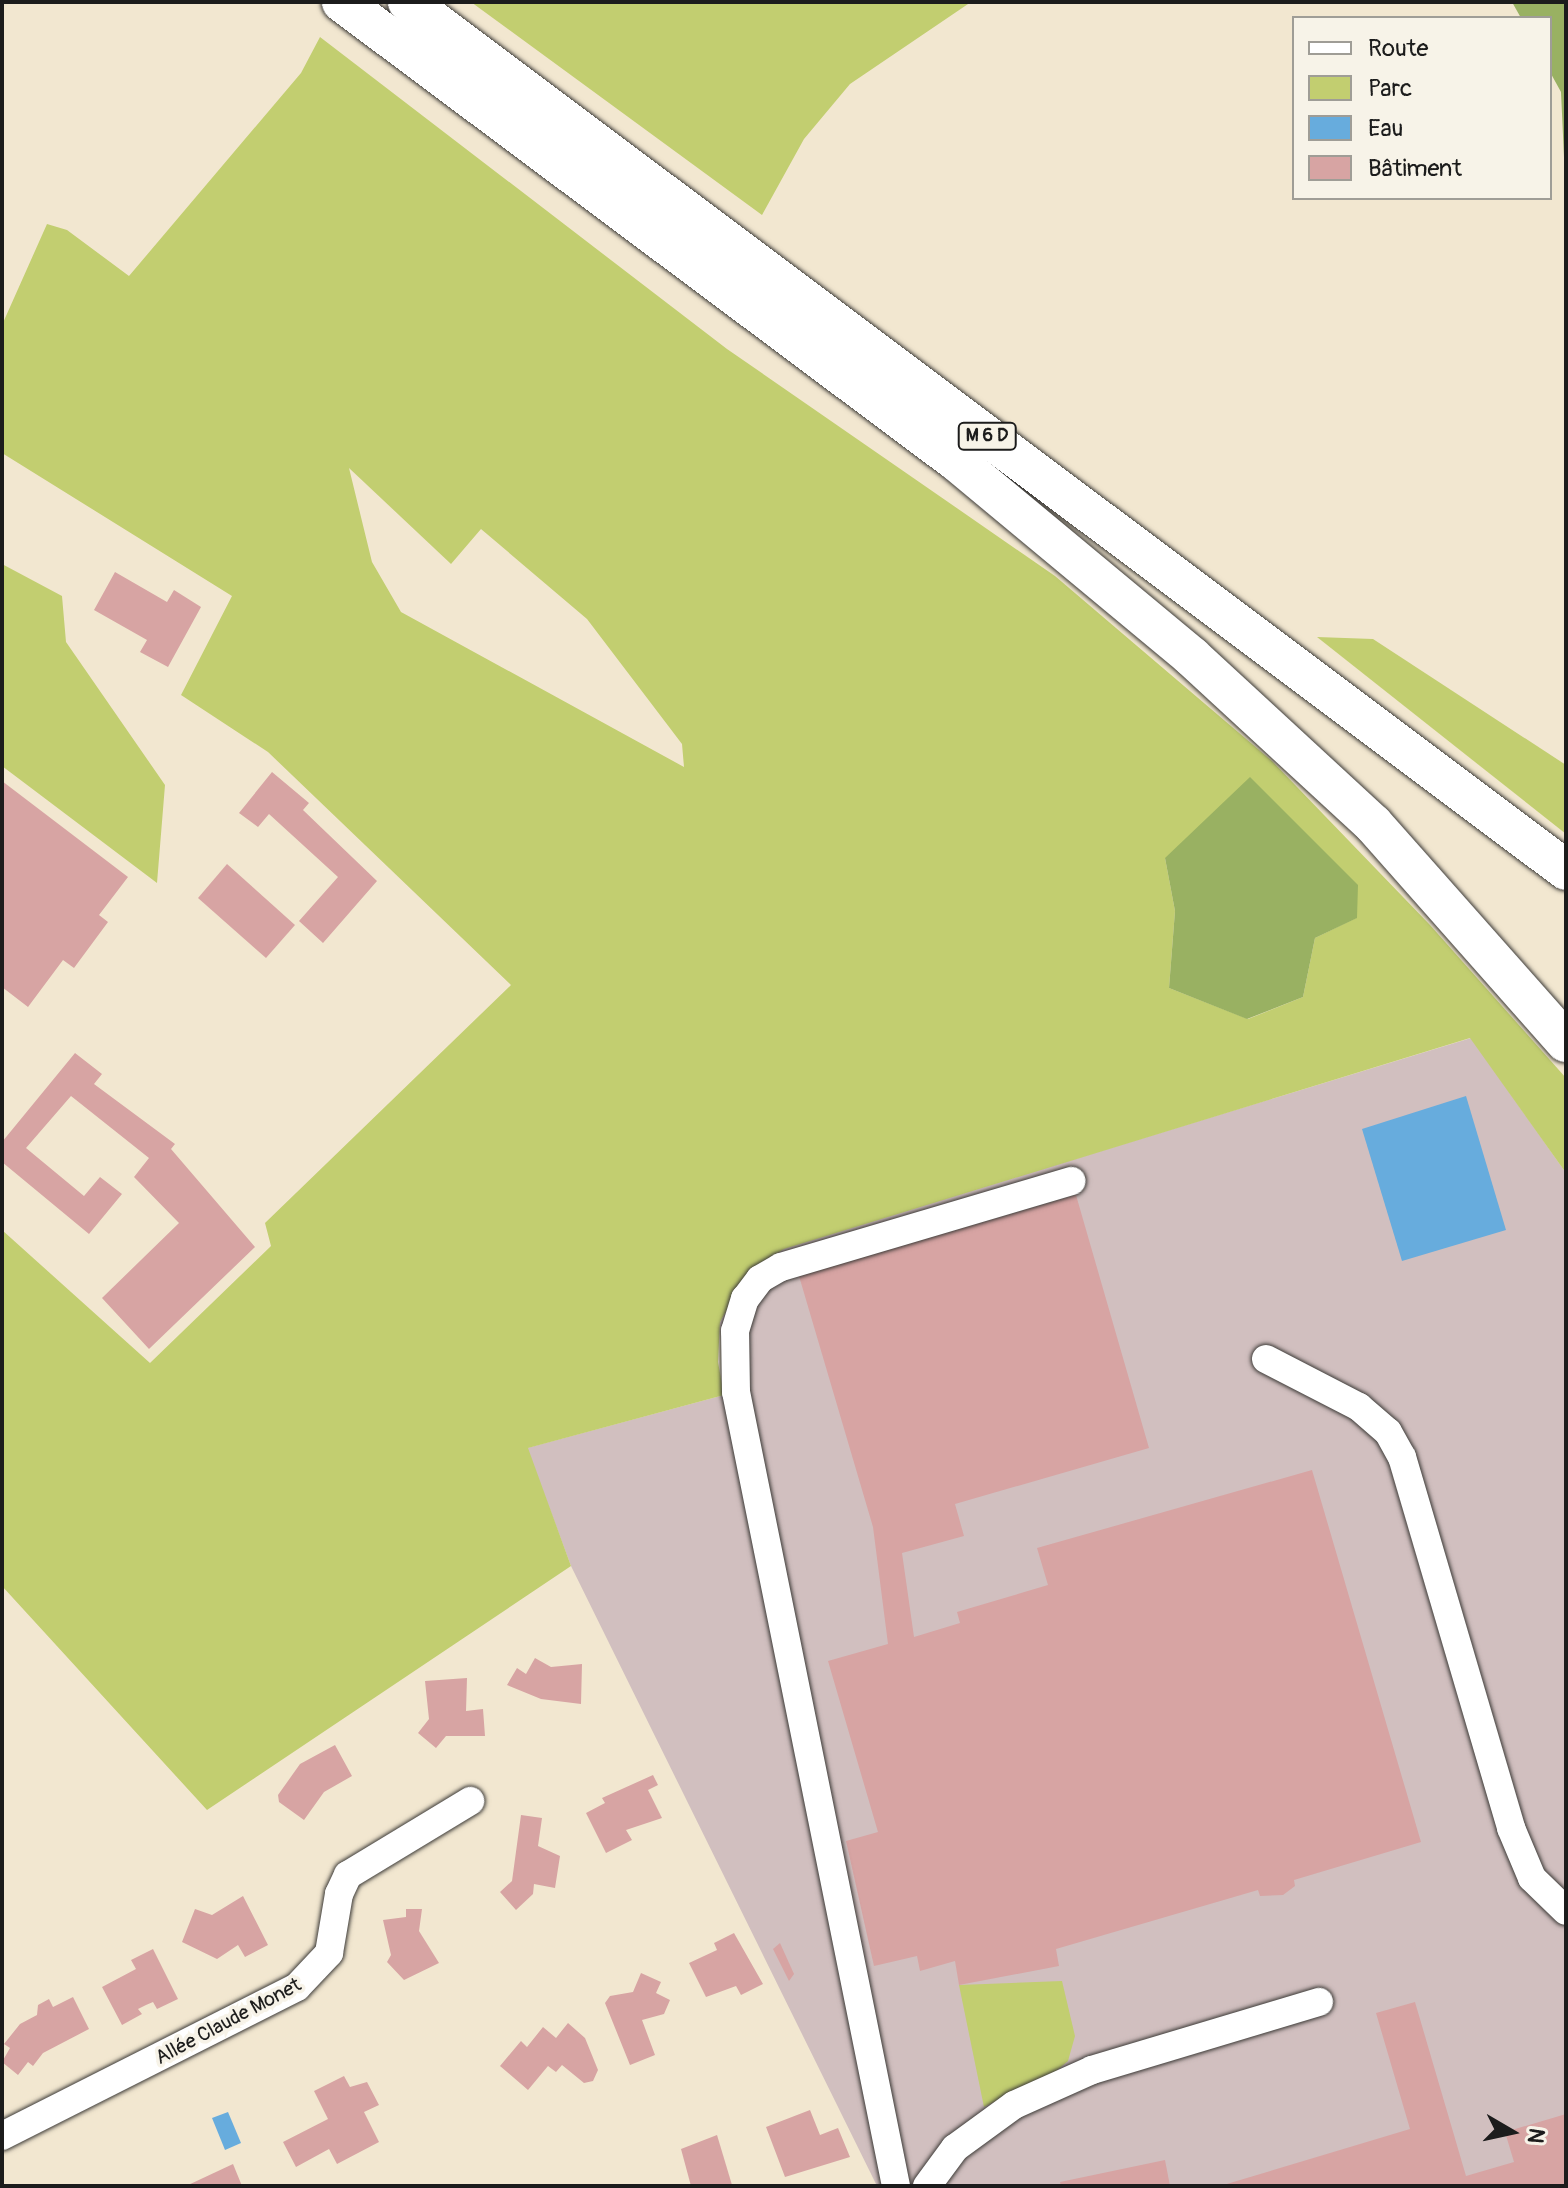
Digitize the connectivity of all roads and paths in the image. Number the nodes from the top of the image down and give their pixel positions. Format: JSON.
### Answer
{"nodes":[{"id":1,"x":342,"y":2,"type":"edge"},
{"id":2,"x":408,"y":2,"type":"edge"},
{"id":3,"x":1566,"y":870,"type":"edge"},
{"id":4,"x":1566,"y":1042,"type":"edge"},
{"id":5,"x":1072,"y":1181,"type":"dead end"},
{"id":6,"x":1266,"y":1359,"type":"dead end"},
{"id":7,"x":470,"y":1801,"type":"dead end"},
{"id":8,"x":1566,"y":1911,"type":"edge"},
{"id":9,"x":1319,"y":2002,"type":"dead end"},
{"id":10,"x":2,"y":2136,"type":"edge"},
{"id":11,"x":896,"y":2186,"type":"edge"},
{"id":12,"x":927,"y":2186,"type":"edge"}],
"edges":[{"from":1,"to":4,"type":"highway","number":"M 6 D"},
{"from":2,"to":3,"type":"highway","number":"M 6 D"},
{"from":5,"to":11,"type":"street"},
{"from":6,"to":8,"type":"street"},
{"from":7,"to":10,"type":"street","name":"Allée Claude Monet"},
{"from":9,"to":12,"type":"street"}]}
